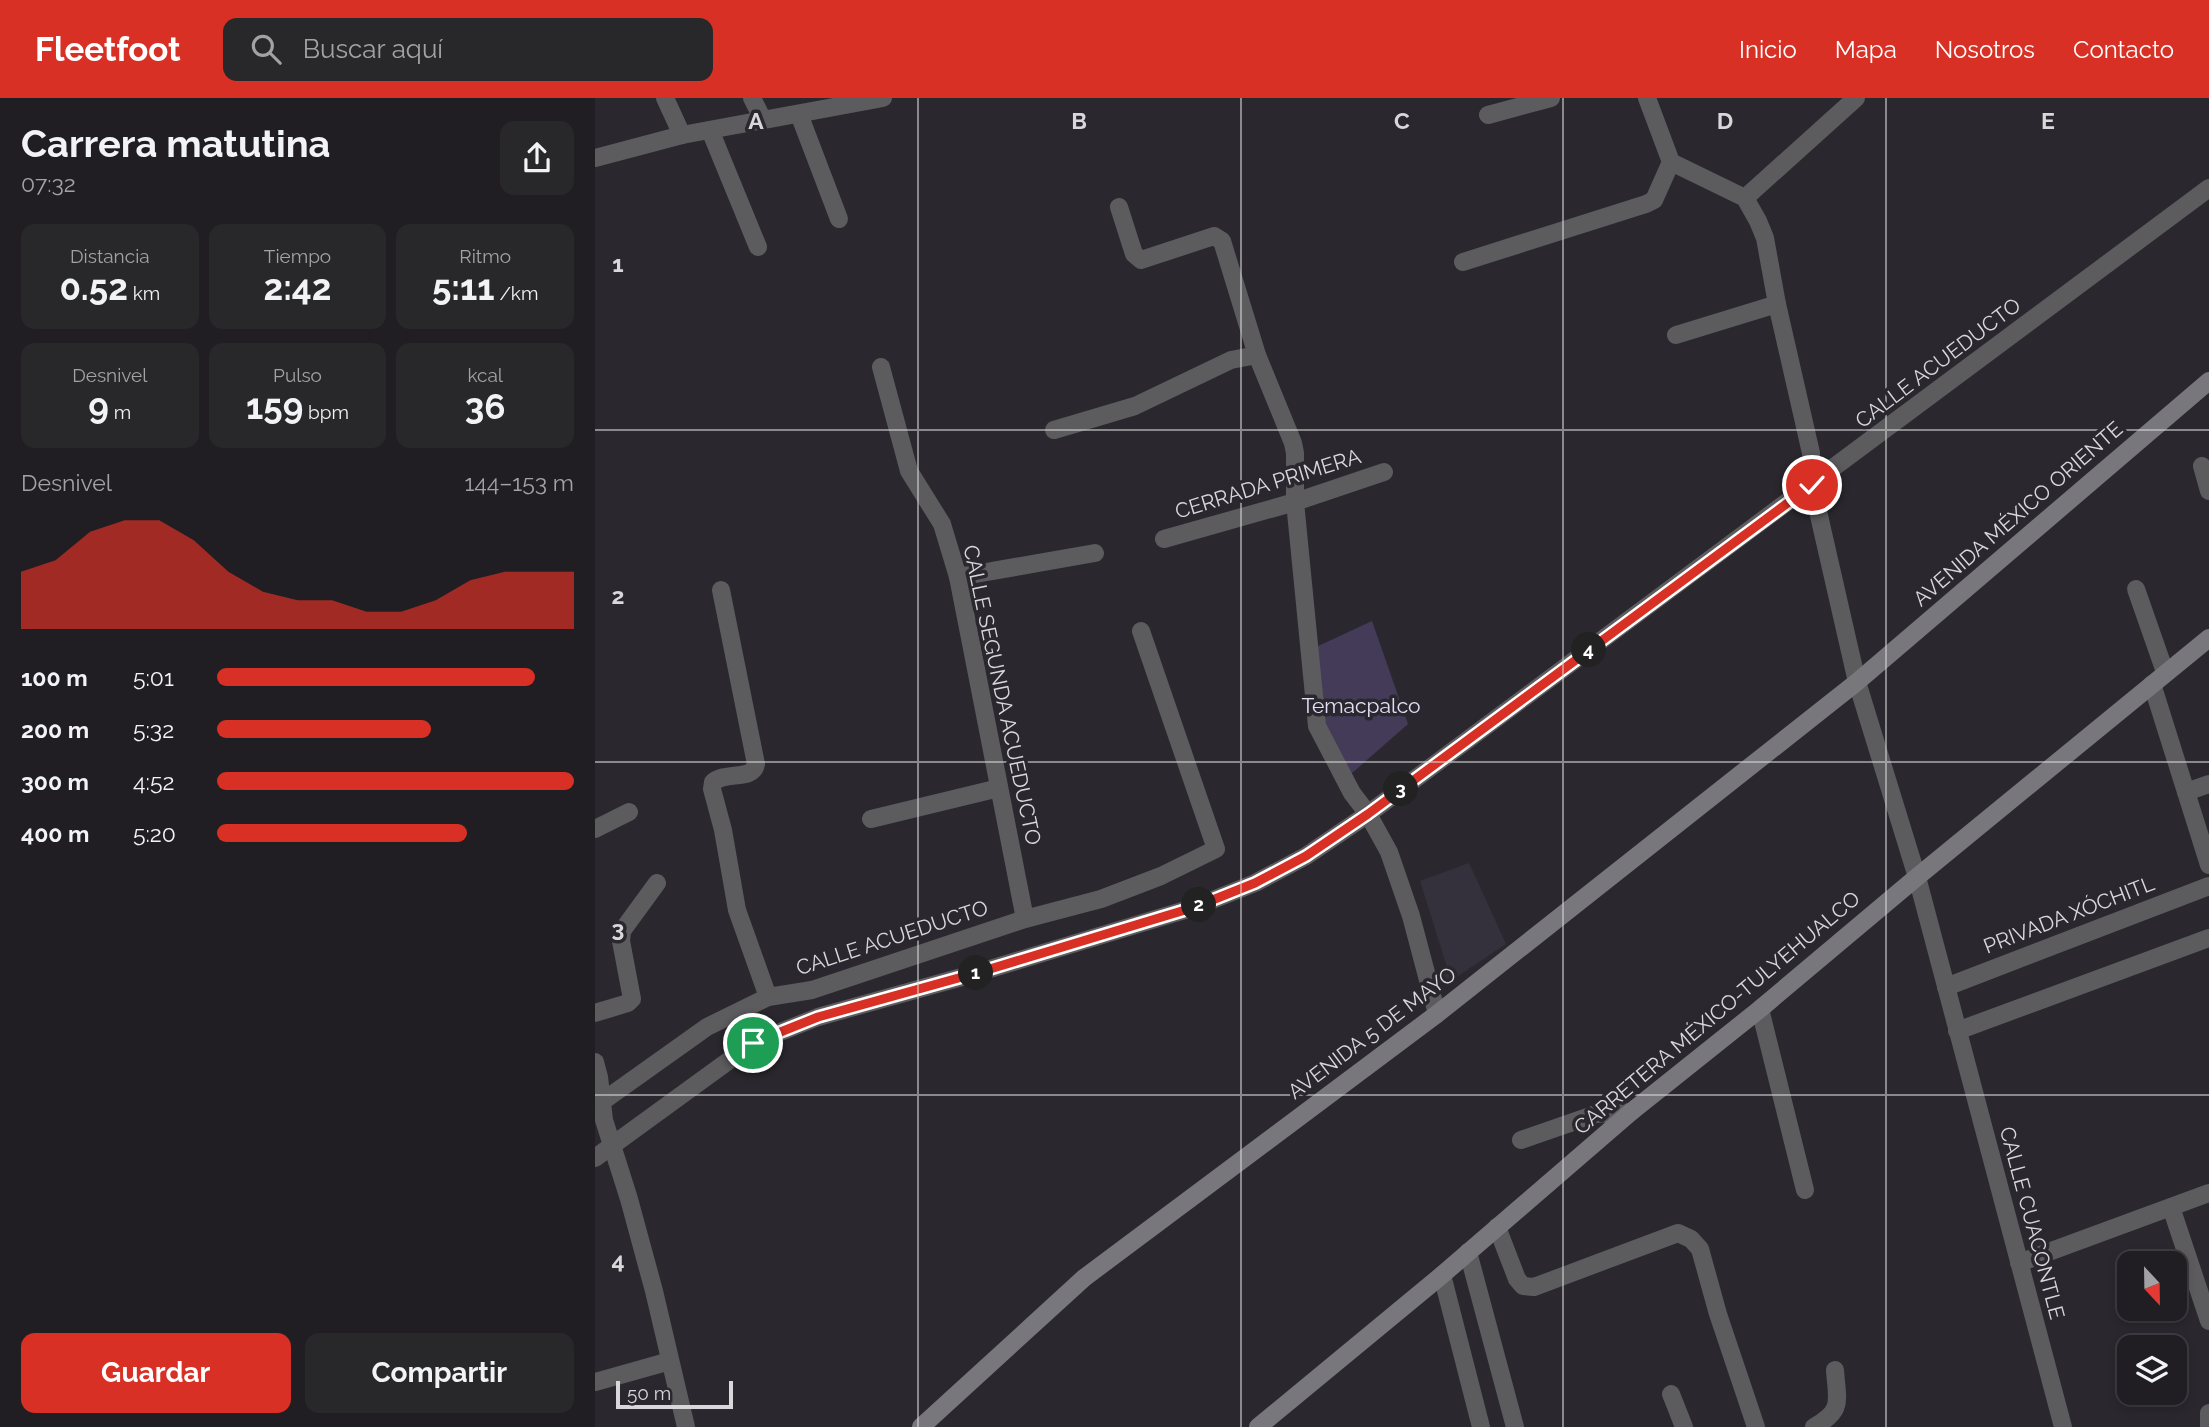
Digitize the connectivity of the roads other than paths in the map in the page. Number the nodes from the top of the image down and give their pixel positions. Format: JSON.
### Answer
{"nodes":[{"id":1,"x":665,"y":98,"type":"edge"},
{"id":2,"x":752,"y":98,"type":"edge"},
{"id":3,"x":883,"y":98,"type":"edge"},
{"id":4,"x":1551,"y":98,"type":"edge"},
{"id":5,"x":1647,"y":98,"type":"edge"},
{"id":6,"x":1856,"y":98,"type":"edge"},
{"id":7,"x":799,"y":114,"type":"junction"},
{"id":8,"x":1488,"y":115,"type":"dead end"},
{"id":9,"x":763,"y":120,"type":"junction"},
{"id":10,"x":710,"y":130,"type":"junction"},
{"id":11,"x":682,"y":135,"type":"junction"},
{"id":12,"x":595,"y":158,"type":"edge"},
{"id":13,"x":1671,"y":162,"type":"junction"},
{"id":14,"x":2209,"y":188,"type":"edge"},
{"id":15,"x":1745,"y":198,"type":"junction"},
{"id":16,"x":1119,"y":207,"type":"dead end"},
{"id":17,"x":839,"y":219,"type":"dead end"},
{"id":18,"x":758,"y":247,"type":"dead end"},
{"id":19,"x":1463,"y":262,"type":"dead end"},
{"id":20,"x":1777,"y":303,"type":"junction"},
{"id":21,"x":1676,"y":335,"type":"dead end"},
{"id":22,"x":1257,"y":355,"type":"junction"},
{"id":23,"x":881,"y":367,"type":"dead end"},
{"id":24,"x":2209,"y":381,"type":"edge"},
{"id":25,"x":1054,"y":430,"type":"dead end"},
{"id":26,"x":2202,"y":466,"type":"dead end"},
{"id":27,"x":1384,"y":472,"type":"dead end"},
{"id":28,"x":1812,"y":485,"type":"junction"},
{"id":29,"x":2209,"y":491,"type":"edge"},
{"id":30,"x":1294,"y":502,"type":"junction"},
{"id":31,"x":1164,"y":539,"type":"dead end"},
{"id":32,"x":1095,"y":553,"type":"dead end"},
{"id":33,"x":958,"y":578,"type":"junction"},
{"id":34,"x":2136,"y":589,"type":"dead end"},
{"id":35,"x":721,"y":590,"type":"dead end"},
{"id":36,"x":1142,"y":631,"type":"dead end"},
{"id":37,"x":2209,"y":638,"type":"edge"},
{"id":38,"x":2159,"y":678,"type":"junction"},
{"id":39,"x":1857,"y":682,"type":"junction"},
{"id":40,"x":2209,"y":784,"type":"edge"},
{"id":41,"x":999,"y":788,"type":"junction"},
{"id":42,"x":2186,"y":792,"type":"junction"},
{"id":43,"x":629,"y":813,"type":"dead end"},
{"id":44,"x":1368,"y":814,"type":"junction"},
{"id":45,"x":871,"y":819,"type":"dead end"},
{"id":46,"x":595,"y":829,"type":"edge"},
{"id":47,"x":2209,"y":866,"type":"edge"},
{"id":48,"x":1917,"y":877,"type":"junction"},
{"id":49,"x":657,"y":883,"type":"dead end"},
{"id":50,"x":2209,"y":886,"type":"edge"},
{"id":51,"x":1024,"y":919,"type":"junction"},
{"id":52,"x":2209,"y":938,"type":"edge"},
{"id":53,"x":1946,"y":987,"type":"junction"},
{"id":54,"x":768,"y":997,"type":"junction"},
{"id":55,"x":1761,"y":1009,"type":"junction"},
{"id":56,"x":595,"y":1013,"type":"edge"},
{"id":57,"x":1437,"y":1014,"type":"junction"},
{"id":58,"x":1957,"y":1031,"type":"junction"},
{"id":59,"x":595,"y":1062,"type":"edge"},
{"id":60,"x":603,"y":1101,"type":"junction"},
{"id":61,"x":1631,"y":1112,"type":"junction"},
{"id":62,"x":599,"y":1123,"type":"edge"},
{"id":63,"x":1521,"y":1140,"type":"dead end"},
{"id":64,"x":612,"y":1145,"type":"junction"},
{"id":65,"x":595,"y":1158,"type":"edge"},
{"id":66,"x":1805,"y":1190,"type":"dead end"},
{"id":67,"x":2209,"y":1193,"type":"edge"},
{"id":68,"x":2171,"y":1207,"type":"junction"},
{"id":69,"x":1497,"y":1227,"type":"junction"},
{"id":70,"x":1468,"y":1252,"type":"junction"},
{"id":71,"x":2019,"y":1263,"type":"junction"},
{"id":72,"x":1442,"y":1275,"type":"junction"},
{"id":73,"x":2209,"y":1321,"type":"edge"},
{"id":74,"x":670,"y":1362,"type":"junction"},
{"id":75,"x":1835,"y":1370,"type":"dead end"},
{"id":76,"x":595,"y":1382,"type":"edge"},
{"id":77,"x":1671,"y":1394,"type":"dead end"},
{"id":78,"x":2209,"y":1413,"type":"edge"},
{"id":79,"x":686,"y":1427,"type":"edge"},
{"id":80,"x":921,"y":1427,"type":"edge"},
{"id":81,"x":1258,"y":1427,"type":"edge"},
{"id":82,"x":1481,"y":1427,"type":"edge"},
{"id":83,"x":1515,"y":1427,"type":"edge"},
{"id":84,"x":1684,"y":1427,"type":"edge"},
{"id":85,"x":1756,"y":1427,"type":"edge"},
{"id":86,"x":1814,"y":1427,"type":"edge"},
{"id":87,"x":2063,"y":1427,"type":"edge"},
{"id":88,"x":2209,"y":1427,"type":"edge"}],
"edges":[{"from":1,"to":11,"type":"street"},
{"from":2,"to":9,"type":"street"},
{"from":3,"to":7,"type":"street"},
{"from":4,"to":8,"type":"street"},
{"from":5,"to":13,"type":"street"},
{"from":6,"to":15,"type":"street"},
{"from":7,"to":9,"type":"street"},
{"from":7,"to":17,"type":"street"},
{"from":9,"to":10,"type":"street"},
{"from":10,"to":11,"type":"street"},
{"from":10,"to":18,"type":"street"},
{"from":11,"to":12,"type":"street"},
{"from":13,"to":15,"type":"street"},
{"from":13,"to":19,"type":"street"},
{"from":14,"to":28,"type":"street","name":"CALLE ACUEDUCTO"},
{"from":15,"to":20,"type":"street","name":"CALLE CUACONTLE"},
{"from":16,"to":22,"type":"street"},
{"from":20,"to":21,"type":"street"},
{"from":20,"to":28,"type":"street","name":"CALLE CUACONTLE"},
{"from":22,"to":25,"type":"street"},
{"from":22,"to":30,"type":"street"},
{"from":23,"to":33,"type":"street","name":"CALLE SEGUNDA ACUEDUCTO"},
{"from":24,"to":39,"type":"main road","name":"AVENIDA MÉXICO ORIENTE"},
{"from":26,"to":29,"type":"street"},
{"from":27,"to":30,"type":"street","name":"CERRADA PRIMERA"},
{"from":28,"to":39,"type":"street","name":"CALLE CUACONTLE"},
{"from":28,"to":44,"type":"street","name":"CALLE ACUEDUCTO"},
{"from":30,"to":31,"type":"street","name":"CERRADA PRIMERA"},
{"from":30,"to":44,"type":"street"},
{"from":32,"to":33,"type":"street"},
{"from":33,"to":41,"type":"street","name":"CALLE SEGUNDA ACUEDUCTO"},
{"from":34,"to":38,"type":"street"},
{"from":35,"to":54,"type":"street"},
{"from":36,"to":51,"type":"street","name":"CALLE ACUEDUCTO"},
{"from":37,"to":38,"type":"main road","name":"CARRETERA MÉXICO-TULYEHUALCO"},
{"from":38,"to":42,"type":"street"},
{"from":38,"to":48,"type":"main road","name":"CARRETERA MÉXICO-TULYEHUALCO"},
{"from":39,"to":48,"type":"street","name":"CALLE CUACONTLE"},
{"from":39,"to":57,"type":"main road","name":"AVENIDA 5 DE MAYO"},
{"from":40,"to":42,"type":"street"},
{"from":41,"to":45,"type":"street"},
{"from":41,"to":51,"type":"street","name":"CALLE SEGUNDA ACUEDUCTO"},
{"from":42,"to":47,"type":"street"},
{"from":43,"to":46,"type":"street"},
{"from":44,"to":57,"type":"street"},
{"from":44,"to":64,"type":"street","name":"CALLE ACUEDUCTO"},
{"from":48,"to":53,"type":"street","name":"CALLE CUACONTLE"},
{"from":48,"to":55,"type":"main road","name":"CARRETERA MÉXICO-TULYEHUALCO"},
{"from":49,"to":56,"type":"street"},
{"from":50,"to":53,"type":"street","name":"PRIVADA XÓCHITL"},
{"from":51,"to":54,"type":"street","name":"CALLE ACUEDUCTO"},
{"from":52,"to":58,"type":"street"},
{"from":53,"to":58,"type":"street","name":"CALLE CUACONTLE"},
{"from":54,"to":60,"type":"street","name":"CALLE ACUEDUCTO"},
{"from":55,"to":61,"type":"main road","name":"CARRETERA MÉXICO-TULYEHUALCO"},
{"from":55,"to":66,"type":"street"},
{"from":57,"to":80,"type":"main road","name":"AVENIDA 5 DE MAYO"},
{"from":58,"to":71,"type":"street","name":"CALLE CUACONTLE"},
{"from":59,"to":60,"type":"street"},
{"from":60,"to":62,"type":"street"},
{"from":61,"to":63,"type":"street"},
{"from":61,"to":69,"type":"main road","name":"CARRETERA MÉXICO-TULYEHUALCO"},
{"from":62,"to":64,"type":"street"},
{"from":64,"to":65,"type":"street","name":"CALLE ACUEDUCTO"},
{"from":64,"to":74,"type":"street"},
{"from":67,"to":68,"type":"street"},
{"from":68,"to":71,"type":"street"},
{"from":68,"to":73,"type":"street"},
{"from":69,"to":70,"type":"main road","name":"CARRETERA MÉXICO-TULYEHUALCO"},
{"from":69,"to":85,"type":"street"},
{"from":70,"to":72,"type":"main road","name":"CARRETERA MÉXICO-TULYEHUALCO"},
{"from":70,"to":83,"type":"street"},
{"from":71,"to":87,"type":"street","name":"CALLE CUACONTLE"},
{"from":72,"to":81,"type":"main road","name":"CARRETERA MÉXICO-TULYEHUALCO"},
{"from":72,"to":82,"type":"street"},
{"from":74,"to":76,"type":"street"},
{"from":74,"to":79,"type":"street"},
{"from":75,"to":86,"type":"street"},
{"from":77,"to":84,"type":"street"},
{"from":78,"to":88,"type":"street"}]}
